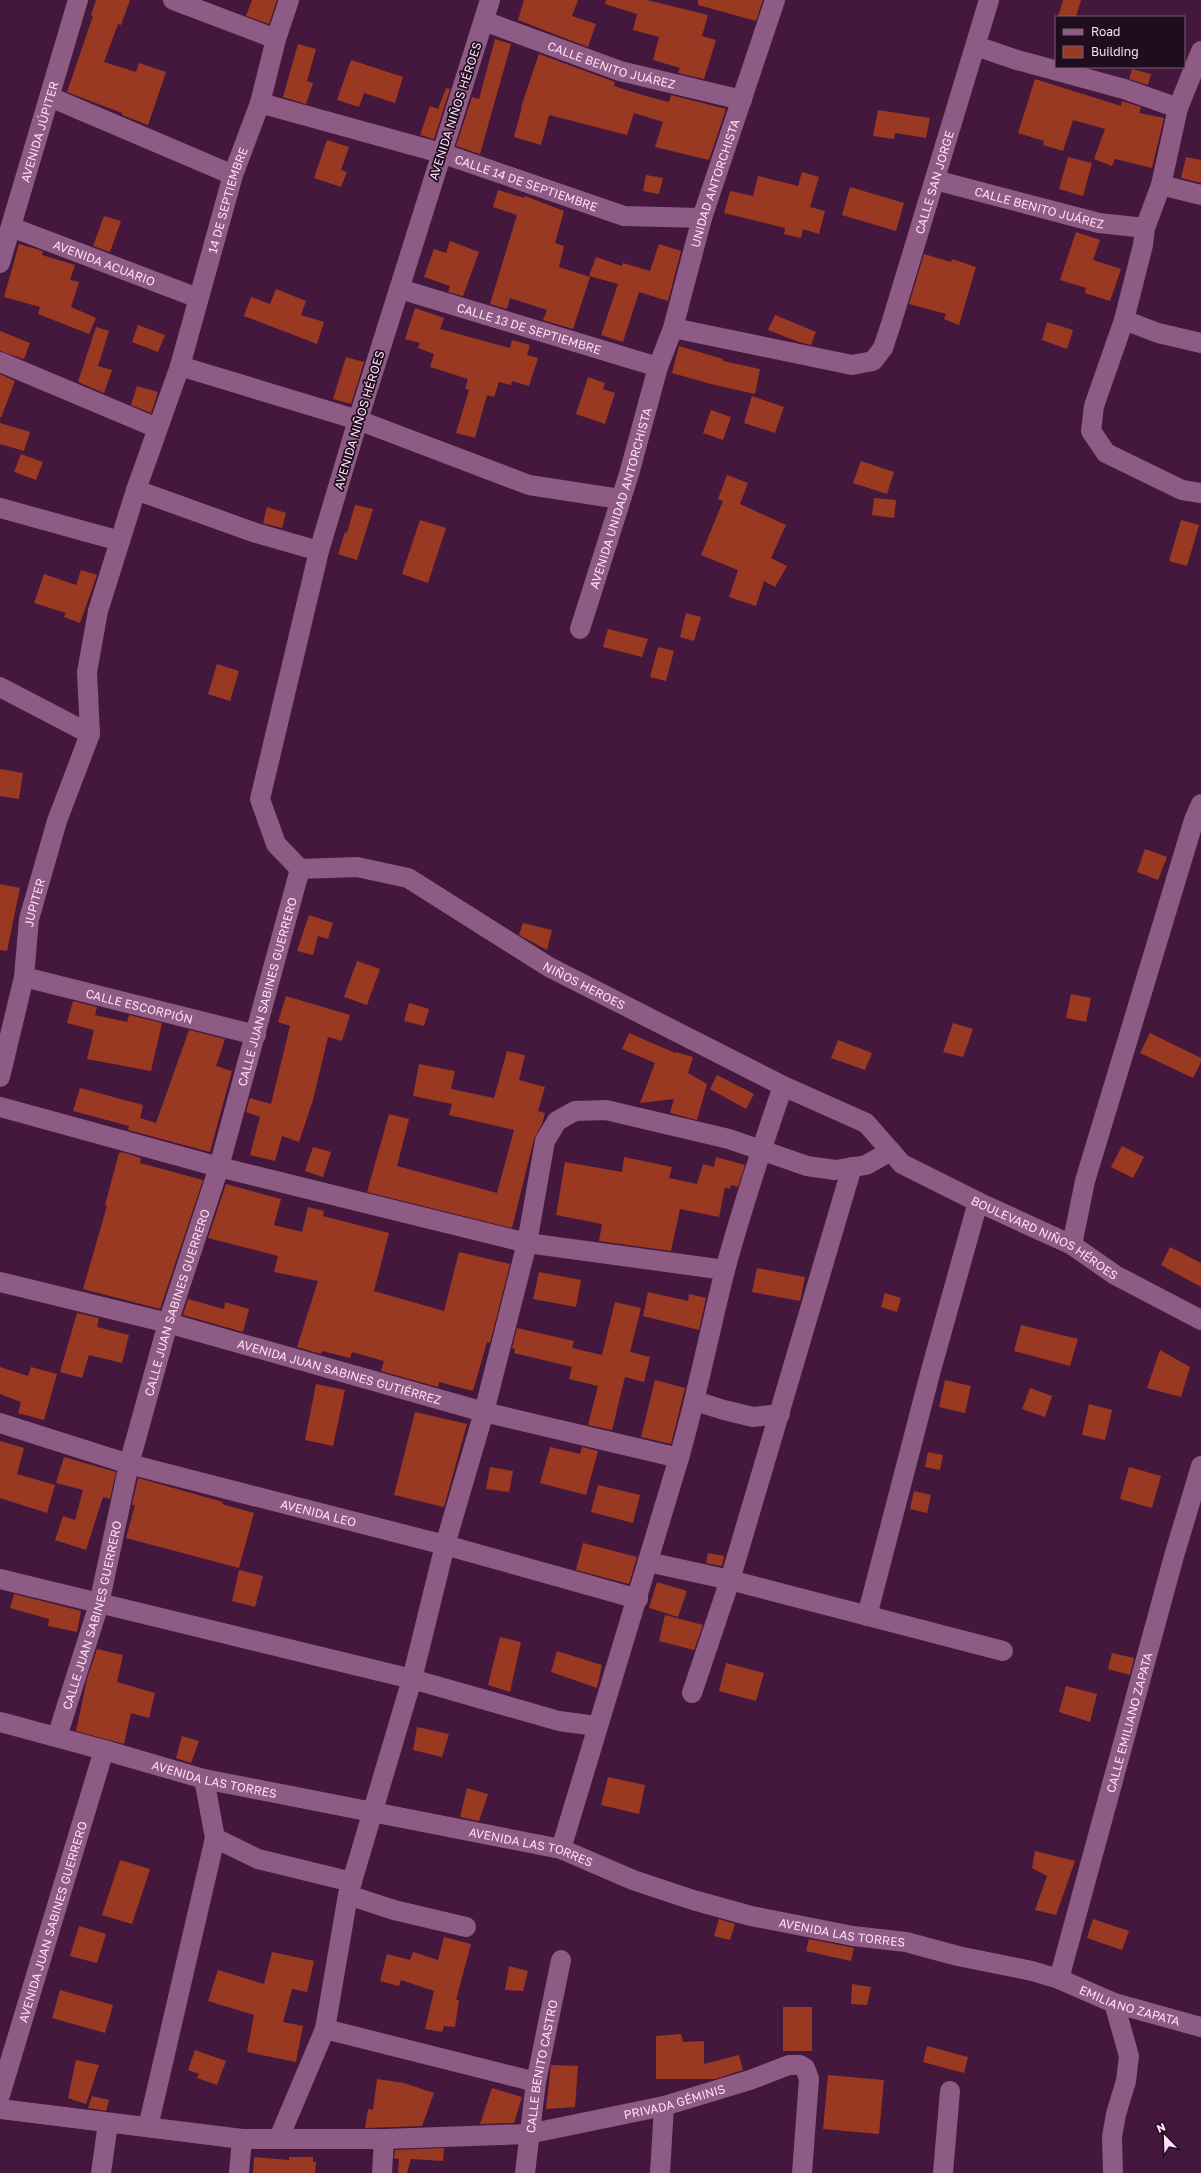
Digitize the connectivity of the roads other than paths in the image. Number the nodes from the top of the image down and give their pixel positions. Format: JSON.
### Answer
{"nodes":[{"id":1,"x":78,"y":0,"type":"edge"},
{"id":2,"x":173,"y":0,"type":"edge"},
{"id":3,"x":289,"y":0,"type":"edge"},
{"id":4,"x":490,"y":0,"type":"edge"},
{"id":5,"x":774,"y":0,"type":"edge"},
{"id":6,"x":989,"y":0,"type":"edge"},
{"id":7,"x":484,"y":21,"type":"junction"},
{"id":8,"x":276,"y":39,"type":"junction"},
{"id":9,"x":976,"y":46,"type":"junction"},
{"id":10,"x":1201,"y":50,"type":"edge"},
{"id":11,"x":50,"y":97,"type":"junction"},
{"id":12,"x":742,"y":100,"type":"junction"},
{"id":13,"x":260,"y":103,"type":"junction"},
{"id":14,"x":1178,"y":108,"type":"junction"},
{"id":15,"x":441,"y":153,"type":"junction"},
{"id":16,"x":233,"y":175,"type":"junction"},
{"id":17,"x":935,"y":180,"type":"junction"},
{"id":18,"x":1162,"y":185,"type":"junction"},
{"id":19,"x":1201,"y":195,"type":"edge"},
{"id":20,"x":702,"y":218,"type":"junction"},
{"id":21,"x":11,"y":227,"type":"junction"},
{"id":22,"x":1145,"y":228,"type":"junction"},
{"id":23,"x":0,"y":263,"type":"edge"},
{"id":24,"x":400,"y":289,"type":"junction"},
{"id":25,"x":198,"y":298,"type":"junction"},
{"id":26,"x":1124,"y":320,"type":"junction"},
{"id":27,"x":674,"y":328,"type":"junction"},
{"id":28,"x":1201,"y":343,"type":"edge"},
{"id":29,"x":0,"y":362,"type":"edge"},
{"id":30,"x":180,"y":366,"type":"junction"},
{"id":31,"x":658,"y":367,"type":"junction"},
{"id":32,"x":358,"y":420,"type":"junction"},
{"id":33,"x":157,"y":428,"type":"junction"},
{"id":34,"x":136,"y":490,"type":"junction"},
{"id":35,"x":1201,"y":493,"type":"edge"},
{"id":36,"x":620,"y":499,"type":"junction"},
{"id":37,"x":0,"y":508,"type":"edge"},
{"id":38,"x":120,"y":541,"type":"junction"},
{"id":39,"x":319,"y":551,"type":"junction"},
{"id":40,"x":580,"y":629,"type":"dead end"},
{"id":41,"x":0,"y":687,"type":"edge"},
{"id":42,"x":90,"y":734,"type":"junction"},
{"id":43,"x":1201,"y":804,"type":"edge"},
{"id":44,"x":300,"y":869,"type":"junction"},
{"id":45,"x":24,"y":977,"type":"junction"},
{"id":46,"x":256,"y":1035,"type":"junction"},
{"id":47,"x":4,"y":1039,"type":"edge"},
{"id":48,"x":0,"y":1077,"type":"edge"},
{"id":49,"x":783,"y":1086,"type":"junction"},
{"id":50,"x":0,"y":1107,"type":"edge"},
{"id":51,"x":761,"y":1150,"type":"junction"},
{"id":52,"x":891,"y":1151,"type":"junction"},
{"id":53,"x":219,"y":1167,"type":"junction"},
{"id":54,"x":852,"y":1167,"type":"junction"},
{"id":55,"x":978,"y":1202,"type":"junction"},
{"id":56,"x":527,"y":1243,"type":"junction"},
{"id":57,"x":1072,"y":1245,"type":"junction"},
{"id":58,"x":725,"y":1270,"type":"junction"},
{"id":59,"x":0,"y":1282,"type":"edge"},
{"id":60,"x":1201,"y":1320,"type":"edge"},
{"id":61,"x":168,"y":1323,"type":"junction"},
{"id":62,"x":695,"y":1400,"type":"junction"},
{"id":63,"x":484,"y":1412,"type":"junction"},
{"id":64,"x":780,"y":1414,"type":"junction"},
{"id":65,"x":0,"y":1423,"type":"edge"},
{"id":66,"x":679,"y":1458,"type":"junction"},
{"id":67,"x":129,"y":1464,"type":"junction"},
{"id":68,"x":1200,"y":1473,"type":"edge"},
{"id":69,"x":445,"y":1545,"type":"junction"},
{"id":70,"x":648,"y":1562,"type":"junction"},
{"id":71,"x":0,"y":1579,"type":"edge"},
{"id":72,"x":730,"y":1580,"type":"junction"},
{"id":73,"x":638,"y":1599,"type":"junction"},
{"id":74,"x":99,"y":1604,"type":"junction"},
{"id":75,"x":867,"y":1616,"type":"junction"},
{"id":76,"x":1003,"y":1651,"type":"dead end"},
{"id":77,"x":412,"y":1679,"type":"junction"},
{"id":78,"x":692,"y":1693,"type":"dead end"},
{"id":79,"x":0,"y":1722,"type":"edge"},
{"id":80,"x":596,"y":1726,"type":"junction"},
{"id":81,"x":57,"y":1737,"type":"junction"},
{"id":82,"x":104,"y":1750,"type":"junction"},
{"id":83,"x":204,"y":1779,"type":"junction"},
{"id":84,"x":374,"y":1812,"type":"junction"},
{"id":85,"x":215,"y":1838,"type":"junction"},
{"id":86,"x":560,"y":1849,"type":"junction"},
{"id":87,"x":350,"y":1889,"type":"junction"},
{"id":88,"x":466,"y":1927,"type":"dead end"},
{"id":89,"x":560,"y":1960,"type":"dead end"},
{"id":90,"x":1060,"y":1979,"type":"junction"},
{"id":91,"x":1114,"y":2003,"type":"junction"},
{"id":92,"x":1201,"y":2027,"type":"edge"},
{"id":93,"x":325,"y":2029,"type":"junction"},
{"id":94,"x":536,"y":2082,"type":"junction"},
{"id":95,"x":950,"y":2091,"type":"dead end"},
{"id":96,"x":0,"y":2095,"type":"edge"},
{"id":97,"x":664,"y":2106,"type":"junction"},
{"id":98,"x":0,"y":2109,"type":"edge"},
{"id":99,"x":108,"y":2123,"type":"junction"},
{"id":100,"x":148,"y":2126,"type":"junction"},
{"id":101,"x":528,"y":2134,"type":"junction"},
{"id":102,"x":279,"y":2138,"type":"junction"},
{"id":103,"x":242,"y":2139,"type":"junction"},
{"id":104,"x":384,"y":2139,"type":"junction"},
{"id":105,"x":101,"y":2173,"type":"edge"},
{"id":106,"x":239,"y":2173,"type":"edge"},
{"id":107,"x":382,"y":2173,"type":"edge"},
{"id":108,"x":525,"y":2173,"type":"edge"},
{"id":109,"x":660,"y":2173,"type":"edge"},
{"id":110,"x":802,"y":2173,"type":"edge"},
{"id":111,"x":943,"y":2173,"type":"edge"},
{"id":112,"x":1113,"y":2173,"type":"edge"}],
"edges":[{"from":1,"to":11,"type":"street","name":"AVENIDA JÚPITER"},
{"from":2,"to":8,"type":"street"},
{"from":3,"to":8,"type":"street","name":"14 DE SEPTIEMBRE"},
{"from":4,"to":7,"type":"street","name":"AVENIDA NIÑOS HÉROES"},
{"from":5,"to":12,"type":"street","name":"UNIDAD ANTORCHISTA"},
{"from":6,"to":9,"type":"street","name":"CALLE SAN JORGE"},
{"from":7,"to":12,"type":"street","name":"CALLE BENITO JUÁREZ"},
{"from":7,"to":15,"type":"street","name":"AVENIDA NIÑOS HÉROES"},
{"from":8,"to":13,"type":"street","name":"14 DE SEPTIEMBRE"},
{"from":9,"to":14,"type":"street"},
{"from":9,"to":17,"type":"street","name":"CALLE SAN JORGE"},
{"from":10,"to":14,"type":"street"},
{"from":11,"to":16,"type":"street"},
{"from":11,"to":21,"type":"street","name":"AVENIDA JÚPITER"},
{"from":12,"to":20,"type":"street","name":"UNIDAD ANTORCHISTA"},
{"from":13,"to":15,"type":"street","name":"CALLE 14 DE SEPTIEMBRE"},
{"from":13,"to":16,"type":"street","name":"14 DE SEPTIEMBRE"},
{"from":14,"to":18,"type":"street"},
{"from":15,"to":20,"type":"street","name":"CALLE 14 DE SEPTIEMBRE"},
{"from":15,"to":24,"type":"street","name":"AVENIDA NIÑOS HÉROES"},
{"from":16,"to":25,"type":"street","name":"14 DE SEPTIEMBRE"},
{"from":17,"to":22,"type":"street","name":"CALLE BENITO JUÁREZ"},
{"from":17,"to":27,"type":"street","name":"CALLE SAN JORGE"},
{"from":18,"to":19,"type":"street"},
{"from":18,"to":22,"type":"street"},
{"from":20,"to":27,"type":"street","name":"UNIDAD ANTORCHISTA"},
{"from":21,"to":23,"type":"street","name":"AVENIDA JÚPITER"},
{"from":21,"to":25,"type":"street","name":"AVENIDA ACUARIO"},
{"from":22,"to":26,"type":"street"},
{"from":24,"to":31,"type":"street","name":"CALLE 13 DE SEPTIEMBRE"},
{"from":24,"to":32,"type":"street","name":"AVENIDA NIÑOS HÉROES"},
{"from":25,"to":30,"type":"street","name":"14 DE SEPTIEMBRE"},
{"from":26,"to":28,"type":"street"},
{"from":26,"to":35,"type":"street"},
{"from":27,"to":31,"type":"street","name":"UNIDAD ANTORCHISTA"},
{"from":29,"to":33,"type":"street"},
{"from":30,"to":32,"type":"street"},
{"from":30,"to":33,"type":"street","name":"14 DE SEPTIEMBRE"},
{"from":31,"to":36,"type":"street","name":"AVENIDA UNIDAD ANTORCHISTA"},
{"from":32,"to":36,"type":"street"},
{"from":32,"to":39,"type":"street","name":"AVENIDA NIÑOS HÉROES"},
{"from":33,"to":34,"type":"street","name":"14 DE SEPTIEMBRE"},
{"from":34,"to":38,"type":"street","name":"14 DE SEPTIEMBRE"},
{"from":34,"to":39,"type":"street"},
{"from":36,"to":40,"type":"street","name":"AVENIDA UNIDAD ANTORCHISTA"},
{"from":37,"to":38,"type":"street"},
{"from":38,"to":42,"type":"street","name":"14 DE SEPTIEMBRE"},
{"from":39,"to":44,"type":"street","name":"AVENIDA NIÑOS HÉROES"},
{"from":41,"to":42,"type":"street"},
{"from":42,"to":45,"type":"street","name":"JUPITER"},
{"from":43,"to":57,"type":"street"},
{"from":44,"to":46,"type":"street","name":"CALLE JUAN SABINES GUERRERO"},
{"from":44,"to":49,"type":"street","name":"NIÑOS HEROES"},
{"from":45,"to":46,"type":"street","name":"CALLE ESCORPIÓN"},
{"from":45,"to":47,"type":"street","name":"JUPITER"},
{"from":46,"to":53,"type":"street","name":"CALLE JUAN SABINES GUERRERO"},
{"from":47,"to":48,"type":"street","name":"JUPITER"},
{"from":49,"to":51,"type":"street"},
{"from":49,"to":52,"type":"street","name":"NIÑOS HEROES"},
{"from":50,"to":53,"type":"street"},
{"from":51,"to":54,"type":"street"},
{"from":51,"to":56,"type":"street"},
{"from":51,"to":58,"type":"street"},
{"from":52,"to":54,"type":"street"},
{"from":52,"to":55,"type":"street","name":"BOULEVARD NIÑOS HÉROES"},
{"from":53,"to":56,"type":"street"},
{"from":53,"to":61,"type":"street","name":"CALLE JUAN SABINES GUERRERO"},
{"from":54,"to":64,"type":"street"},
{"from":55,"to":57,"type":"street","name":"BOULEVARD NIÑOS HÉROES"},
{"from":55,"to":75,"type":"street"},
{"from":56,"to":58,"type":"street"},
{"from":56,"to":63,"type":"street"},
{"from":57,"to":60,"type":"street","name":"BOULEVARD NIÑOS HÉROES"},
{"from":58,"to":62,"type":"street"},
{"from":59,"to":61,"type":"street","name":"AVENIDA JUAN SABINES GUTIÉRREZ"},
{"from":61,"to":63,"type":"street","name":"AVENIDA JUAN SABINES GUTIÉRREZ"},
{"from":61,"to":67,"type":"street","name":"CALLE JUAN SABINES GUERRERO"},
{"from":62,"to":64,"type":"street"},
{"from":62,"to":66,"type":"street"},
{"from":63,"to":66,"type":"street","name":"AVENIDA JUAN SABINES GUTIÉRREZ"},
{"from":63,"to":69,"type":"street"},
{"from":64,"to":72,"type":"street"},
{"from":65,"to":67,"type":"street","name":"AVENIDA LEO"},
{"from":66,"to":70,"type":"street"},
{"from":67,"to":69,"type":"street","name":"AVENIDA LEO"},
{"from":67,"to":74,"type":"street","name":"CALLE JUAN SABINES GUERRERO"},
{"from":68,"to":90,"type":"street","name":"CALLE EMILIANO ZAPATA"},
{"from":69,"to":73,"type":"street","name":"AVENIDA LEO"},
{"from":69,"to":77,"type":"street"},
{"from":70,"to":72,"type":"street"},
{"from":70,"to":73,"type":"street"},
{"from":71,"to":74,"type":"street"},
{"from":72,"to":75,"type":"street"},
{"from":72,"to":78,"type":"street"},
{"from":73,"to":80,"type":"street"},
{"from":74,"to":77,"type":"street"},
{"from":74,"to":81,"type":"street","name":"CALLE JUAN SABINES GUERRERO"},
{"from":75,"to":76,"type":"street"},
{"from":77,"to":80,"type":"street"},
{"from":77,"to":84,"type":"street"},
{"from":79,"to":81,"type":"street","name":"AVENIDA LAS TORRES"},
{"from":80,"to":86,"type":"street"},
{"from":81,"to":82,"type":"street","name":"AVENIDA LAS TORRES"},
{"from":82,"to":83,"type":"street","name":"AVENIDA LAS TORRES"},
{"from":82,"to":96,"type":"street","name":"AVENIDA JUAN SABINES GUERRERO"},
{"from":83,"to":84,"type":"street","name":"AVENIDA LAS TORRES"},
{"from":83,"to":85,"type":"street"},
{"from":84,"to":86,"type":"street","name":"AVENIDA LAS TORRES"},
{"from":84,"to":87,"type":"street"},
{"from":85,"to":87,"type":"street"},
{"from":85,"to":100,"type":"street"},
{"from":86,"to":90,"type":"street","name":"AVENIDA LAS TORRES"},
{"from":87,"to":88,"type":"street"},
{"from":87,"to":93,"type":"street"},
{"from":89,"to":94,"type":"street","name":"CALLE BENITO CASTRO"},
{"from":90,"to":91,"type":"street","name":"EMILIANO ZAPATA"},
{"from":91,"to":92,"type":"street","name":"EMILIANO ZAPATA"},
{"from":91,"to":112,"type":"street"},
{"from":93,"to":94,"type":"street"},
{"from":93,"to":102,"type":"street"},
{"from":94,"to":101,"type":"street","name":"CALLE BENITO CASTRO"},
{"from":95,"to":111,"type":"street"},
{"from":97,"to":101,"type":"street","name":"PRIVADA GÉMINIS"},
{"from":97,"to":109,"type":"street"},
{"from":97,"to":110,"type":"street","name":"PRIVADA GÉMINIS"},
{"from":98,"to":99,"type":"street","name":"PRIVADA GÉMINIS"},
{"from":99,"to":100,"type":"street","name":"PRIVADA GÉMINIS"},
{"from":99,"to":105,"type":"street"},
{"from":100,"to":103,"type":"street","name":"PRIVADA GÉMINIS"},
{"from":101,"to":104,"type":"street","name":"PRIVADA GÉMINIS"},
{"from":101,"to":108,"type":"street","name":"CALLE BENITO CASTRO"},
{"from":102,"to":103,"type":"street","name":"PRIVADA GÉMINIS"},
{"from":102,"to":104,"type":"street","name":"PRIVADA GÉMINIS"},
{"from":103,"to":106,"type":"street"},
{"from":104,"to":107,"type":"street"}]}
